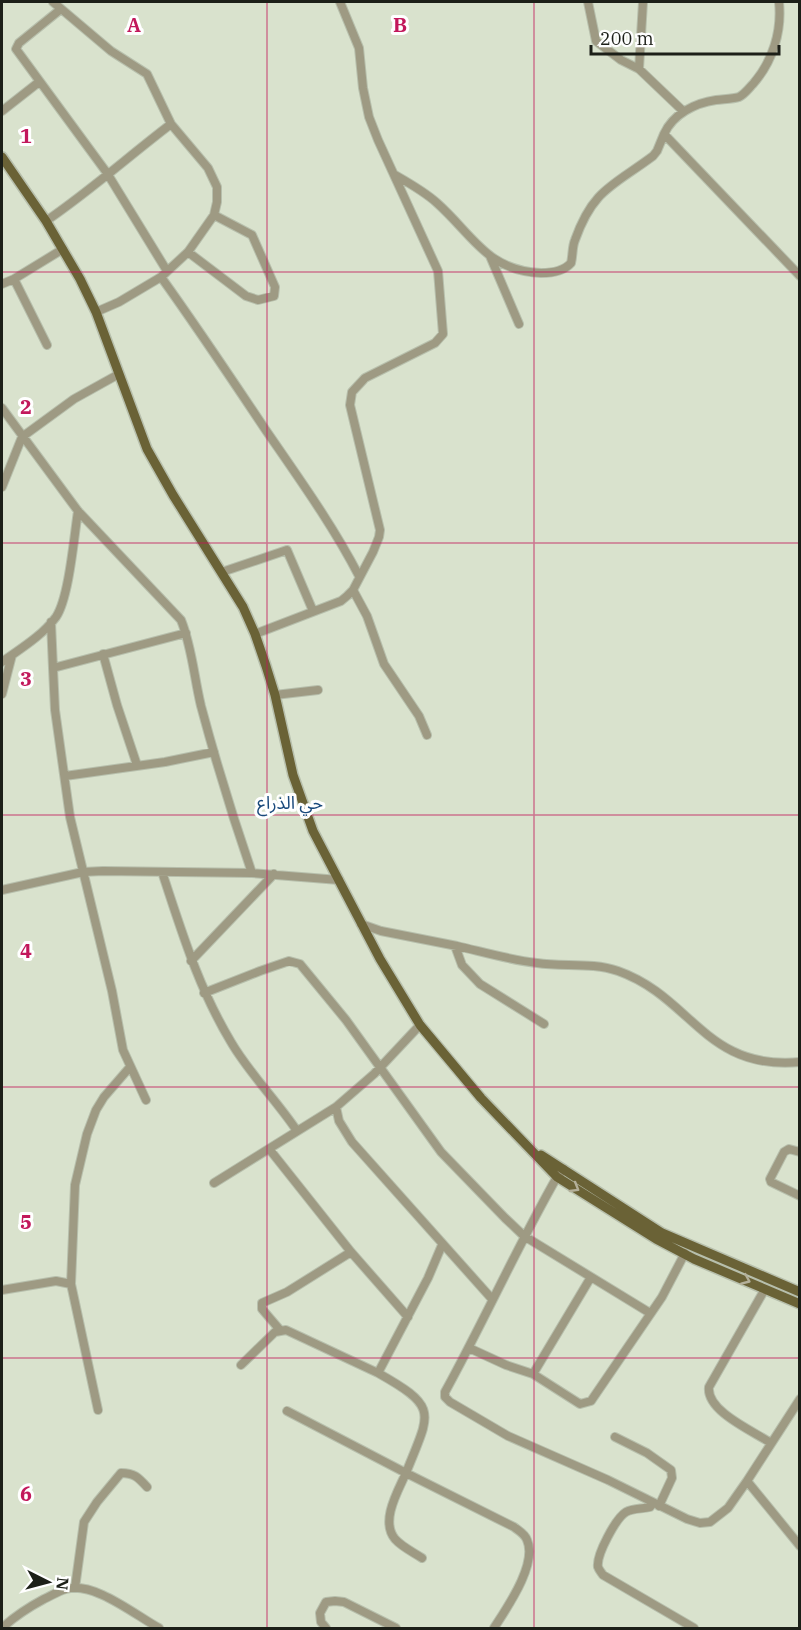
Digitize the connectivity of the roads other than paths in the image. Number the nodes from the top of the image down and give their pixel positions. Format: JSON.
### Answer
{"nodes":[{"id":1,"x":54,"y":2,"type":"edge"},
{"id":2,"x":340,"y":2,"type":"edge"},
{"id":3,"x":588,"y":2,"type":"edge"},
{"id":4,"x":643,"y":2,"type":"edge"},
{"id":5,"x":779,"y":2,"type":"edge"},
{"id":6,"x":61,"y":9,"type":"junction"},
{"id":7,"x":639,"y":69,"type":"junction"},
{"id":8,"x":39,"y":82,"type":"junction"},
{"id":9,"x":2,"y":111,"type":"edge"},
{"id":10,"x":683,"y":111,"type":"junction"},
{"id":11,"x":171,"y":124,"type":"junction"},
{"id":12,"x":664,"y":134,"type":"junction"},
{"id":13,"x":2,"y":157,"type":"edge"},
{"id":14,"x":107,"y":173,"type":"junction"},
{"id":15,"x":394,"y":174,"type":"junction"},
{"id":16,"x":214,"y":215,"type":"junction"},
{"id":17,"x":46,"y":221,"type":"junction"},
{"id":18,"x":63,"y":249,"type":"junction"},
{"id":19,"x":188,"y":252,"type":"junction"},
{"id":20,"x":489,"y":255,"type":"junction"},
{"id":21,"x":164,"y":274,"type":"junction"},
{"id":22,"x":800,"y":276,"type":"edge"},
{"id":23,"x":14,"y":279,"type":"junction"},
{"id":24,"x":2,"y":284,"type":"edge"},
{"id":25,"x":96,"y":312,"type":"junction"},
{"id":26,"x":519,"y":324,"type":"dead end"},
{"id":27,"x":47,"y":345,"type":"dead end"},
{"id":28,"x":118,"y":374,"type":"junction"},
{"id":29,"x":2,"y":408,"type":"edge"},
{"id":30,"x":21,"y":437,"type":"junction"},
{"id":31,"x":2,"y":487,"type":"edge"},
{"id":32,"x":78,"y":512,"type":"junction"},
{"id":33,"x":222,"y":572,"type":"junction"},
{"id":34,"x":359,"y":576,"type":"junction"},
{"id":35,"x":353,"y":590,"type":"junction"},
{"id":36,"x":314,"y":611,"type":"junction"},
{"id":37,"x":51,"y":622,"type":"junction"},
{"id":38,"x":186,"y":633,"type":"junction"},
{"id":39,"x":255,"y":633,"type":"junction"},
{"id":40,"x":104,"y":654,"type":"junction"},
{"id":41,"x":12,"y":655,"type":"junction"},
{"id":42,"x":2,"y":662,"type":"edge"},
{"id":43,"x":53,"y":668,"type":"junction"},
{"id":44,"x":318,"y":690,"type":"dead end"},
{"id":45,"x":2,"y":694,"type":"edge"},
{"id":46,"x":275,"y":695,"type":"junction"},
{"id":47,"x":427,"y":735,"type":"dead end"},
{"id":48,"x":214,"y":752,"type":"junction"},
{"id":49,"x":137,"y":765,"type":"junction"},
{"id":50,"x":65,"y":776,"type":"junction"},
{"id":51,"x":83,"y":872,"type":"junction"},
{"id":52,"x":162,"y":872,"type":"junction"},
{"id":53,"x":252,"y":873,"type":"junction"},
{"id":54,"x":274,"y":874,"type":"junction"},
{"id":55,"x":339,"y":880,"type":"junction"},
{"id":56,"x":2,"y":890,"type":"edge"},
{"id":57,"x":361,"y":924,"type":"junction"},
{"id":58,"x":455,"y":946,"type":"junction"},
{"id":59,"x":191,"y":961,"type":"junction"},
{"id":60,"x":204,"y":993,"type":"junction"},
{"id":61,"x":544,"y":1024,"type":"dead end"},
{"id":62,"x":420,"y":1025,"type":"junction"},
{"id":63,"x":800,"y":1062,"type":"edge"},
{"id":64,"x":130,"y":1066,"type":"junction"},
{"id":65,"x":381,"y":1068,"type":"junction"},
{"id":66,"x":146,"y":1100,"type":"dead end"},
{"id":67,"x":336,"y":1107,"type":"junction"},
{"id":68,"x":297,"y":1131,"type":"junction"},
{"id":69,"x":531,"y":1149,"type":"junction"},
{"id":70,"x":270,"y":1150,"type":"junction"},
{"id":71,"x":800,"y":1152,"type":"edge"},
{"id":72,"x":564,"y":1169,"type":"junction"},
{"id":73,"x":557,"y":1177,"type":"junction"},
{"id":74,"x":214,"y":1183,"type":"dead end"},
{"id":75,"x":800,"y":1196,"type":"edge"},
{"id":76,"x":524,"y":1236,"type":"junction"},
{"id":77,"x":442,"y":1245,"type":"junction"},
{"id":78,"x":351,"y":1252,"type":"junction"},
{"id":79,"x":685,"y":1253,"type":"junction"},
{"id":80,"x":591,"y":1277,"type":"junction"},
{"id":81,"x":71,"y":1284,"type":"junction"},
{"id":82,"x":765,"y":1289,"type":"junction"},
{"id":83,"x":2,"y":1290,"type":"edge"},
{"id":84,"x":800,"y":1292,"type":"edge"},
{"id":85,"x":492,"y":1299,"type":"junction"},
{"id":86,"x":800,"y":1304,"type":"edge"},
{"id":87,"x":650,"y":1313,"type":"junction"},
{"id":88,"x":408,"y":1317,"type":"junction"},
{"id":89,"x":280,"y":1330,"type":"junction"},
{"id":90,"x":469,"y":1348,"type":"junction"},
{"id":91,"x":241,"y":1365,"type":"dead end"},
{"id":92,"x":378,"y":1373,"type":"junction"},
{"id":93,"x":533,"y":1374,"type":"junction"},
{"id":94,"x":800,"y":1400,"type":"edge"},
{"id":95,"x":98,"y":1410,"type":"dead end"},
{"id":96,"x":287,"y":1411,"type":"dead end"},
{"id":97,"x":615,"y":1437,"type":"dead end"},
{"id":98,"x":771,"y":1443,"type":"junction"},
{"id":99,"x":406,"y":1473,"type":"junction"},
{"id":100,"x":747,"y":1481,"type":"junction"},
{"id":101,"x":147,"y":1487,"type":"dead end"},
{"id":102,"x":656,"y":1504,"type":"junction"},
{"id":103,"x":800,"y":1546,"type":"edge"},
{"id":104,"x":422,"y":1558,"type":"dead end"},
{"id":105,"x":75,"y":1587,"type":"junction"},
{"id":106,"x":2,"y":1629,"type":"edge"},
{"id":107,"x":159,"y":1629,"type":"edge"},
{"id":108,"x":326,"y":1629,"type":"edge"},
{"id":109,"x":396,"y":1629,"type":"edge"},
{"id":110,"x":494,"y":1629,"type":"edge"},
{"id":111,"x":694,"y":1629,"type":"edge"}],
"edges":[{"from":1,"to":6,"type":"street"},
{"from":2,"to":15,"type":"street"},
{"from":3,"to":7,"type":"street"},
{"from":4,"to":7,"type":"street"},
{"from":5,"to":10,"type":"street"},
{"from":6,"to":8,"type":"street"},
{"from":6,"to":11,"type":"street"},
{"from":7,"to":10,"type":"street"},
{"from":8,"to":9,"type":"street"},
{"from":8,"to":14,"type":"street"},
{"from":10,"to":12,"type":"street"},
{"from":11,"to":14,"type":"street"},
{"from":11,"to":16,"type":"street"},
{"from":12,"to":20,"type":"street"},
{"from":12,"to":22,"type":"street"},
{"from":13,"to":17,"type":"main road"},
{"from":14,"to":17,"type":"street"},
{"from":14,"to":21,"type":"street"},
{"from":15,"to":20,"type":"street"},
{"from":15,"to":34,"type":"street"},
{"from":16,"to":19,"type":"street"},
{"from":16,"to":19,"type":"street"},
{"from":17,"to":18,"type":"main road"},
{"from":18,"to":23,"type":"street"},
{"from":18,"to":25,"type":"main road"},
{"from":19,"to":21,"type":"street"},
{"from":20,"to":26,"type":"street"},
{"from":21,"to":25,"type":"street"},
{"from":21,"to":34,"type":"street"},
{"from":23,"to":24,"type":"street"},
{"from":23,"to":27,"type":"street"},
{"from":25,"to":28,"type":"main road"},
{"from":28,"to":30,"type":"street"},
{"from":28,"to":33,"type":"main road"},
{"from":29,"to":30,"type":"street"},
{"from":30,"to":31,"type":"street"},
{"from":30,"to":32,"type":"street"},
{"from":32,"to":37,"type":"street"},
{"from":32,"to":38,"type":"street"},
{"from":33,"to":36,"type":"street"},
{"from":33,"to":39,"type":"main road"},
{"from":34,"to":35,"type":"street"},
{"from":35,"to":36,"type":"street"},
{"from":35,"to":47,"type":"street"},
{"from":36,"to":39,"type":"street"},
{"from":37,"to":41,"type":"street"},
{"from":37,"to":43,"type":"street"},
{"from":38,"to":40,"type":"street"},
{"from":38,"to":48,"type":"street"},
{"from":39,"to":46,"type":"main road"},
{"from":40,"to":43,"type":"street"},
{"from":40,"to":49,"type":"street"},
{"from":41,"to":42,"type":"street"},
{"from":41,"to":45,"type":"street"},
{"from":43,"to":50,"type":"street"},
{"from":44,"to":46,"type":"street"},
{"from":46,"to":55,"type":"main road"},
{"from":48,"to":49,"type":"street"},
{"from":48,"to":53,"type":"street"},
{"from":49,"to":50,"type":"street"},
{"from":50,"to":51,"type":"street"},
{"from":51,"to":52,"type":"street"},
{"from":51,"to":56,"type":"street"},
{"from":51,"to":64,"type":"street"},
{"from":52,"to":53,"type":"street"},
{"from":52,"to":59,"type":"street"},
{"from":53,"to":54,"type":"street"},
{"from":54,"to":55,"type":"street"},
{"from":54,"to":59,"type":"street"},
{"from":55,"to":57,"type":"main road"},
{"from":57,"to":58,"type":"street"},
{"from":57,"to":62,"type":"main road"},
{"from":58,"to":61,"type":"street"},
{"from":58,"to":63,"type":"street"},
{"from":59,"to":60,"type":"street"},
{"from":60,"to":65,"type":"street"},
{"from":60,"to":68,"type":"street"},
{"from":62,"to":65,"type":"street"},
{"from":62,"to":69,"type":"main road"},
{"from":64,"to":66,"type":"street"},
{"from":64,"to":81,"type":"street"},
{"from":65,"to":67,"type":"street"},
{"from":65,"to":76,"type":"street"},
{"from":67,"to":68,"type":"street"},
{"from":67,"to":77,"type":"street"},
{"from":68,"to":70,"type":"street"},
{"from":69,"to":72,"type":"main road"},
{"from":69,"to":73,"type":"main road"},
{"from":70,"to":74,"type":"street"},
{"from":70,"to":78,"type":"street"},
{"from":71,"to":75,"type":"street"},
{"from":72,"to":73,"type":"street"},
{"from":72,"to":84,"type":"main road"},
{"from":73,"to":76,"type":"street"},
{"from":73,"to":79,"type":"main road","one_way":true},
{"from":76,"to":80,"type":"street"},
{"from":76,"to":85,"type":"street"},
{"from":77,"to":85,"type":"street"},
{"from":77,"to":88,"type":"street"},
{"from":78,"to":88,"type":"street"},
{"from":78,"to":89,"type":"street"},
{"from":79,"to":82,"type":"main road","one_way":true},
{"from":79,"to":87,"type":"street"},
{"from":80,"to":87,"type":"street"},
{"from":80,"to":93,"type":"street"},
{"from":81,"to":83,"type":"street"},
{"from":81,"to":95,"type":"street"},
{"from":82,"to":86,"type":"main road"},
{"from":82,"to":98,"type":"street"},
{"from":85,"to":90,"type":"street"},
{"from":87,"to":93,"type":"street"},
{"from":88,"to":92,"type":"street"},
{"from":89,"to":91,"type":"street"},
{"from":89,"to":92,"type":"street"},
{"from":90,"to":93,"type":"street"},
{"from":90,"to":102,"type":"street"},
{"from":92,"to":99,"type":"street"},
{"from":94,"to":98,"type":"street"},
{"from":96,"to":99,"type":"street"},
{"from":97,"to":102,"type":"street"},
{"from":98,"to":100,"type":"street"},
{"from":99,"to":104,"type":"street"},
{"from":99,"to":110,"type":"street"},
{"from":100,"to":102,"type":"street"},
{"from":100,"to":103,"type":"street"},
{"from":101,"to":105,"type":"street"},
{"from":102,"to":111,"type":"street"},
{"from":105,"to":106,"type":"street"},
{"from":105,"to":107,"type":"street"},
{"from":108,"to":109,"type":"street"}]}
